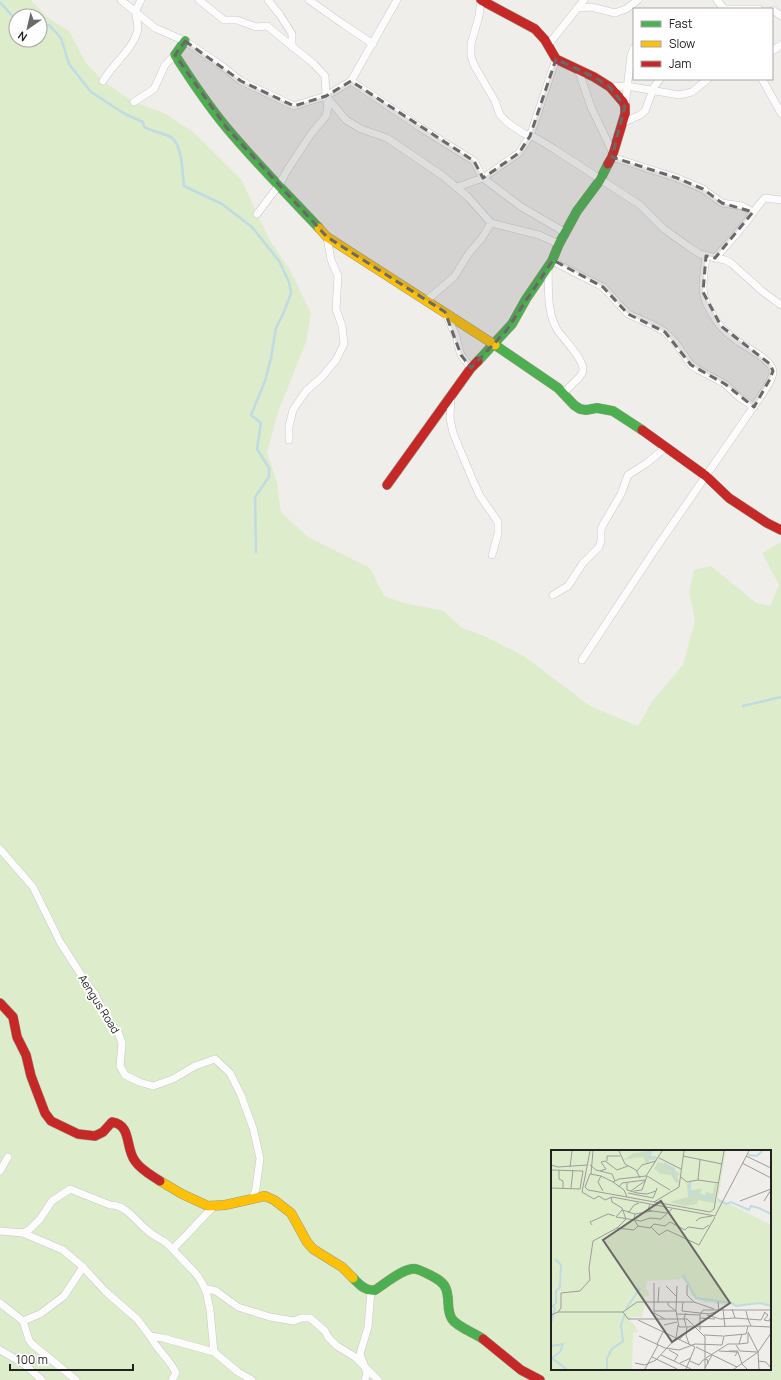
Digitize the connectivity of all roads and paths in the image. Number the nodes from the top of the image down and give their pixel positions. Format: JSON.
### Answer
{"nodes":[{"id":1,"x":121,"y":0,"type":"edge"},
{"id":2,"x":141,"y":0,"type":"edge"},
{"id":3,"x":199,"y":0,"type":"edge"},
{"id":4,"x":268,"y":0,"type":"edge"},
{"id":5,"x":309,"y":0,"type":"edge"},
{"id":6,"x":397,"y":0,"type":"edge"},
{"id":7,"x":481,"y":0,"type":"edge"},
{"id":8,"x":584,"y":0,"type":"edge"},
{"id":9,"x":638,"y":0,"type":"edge"},
{"id":10,"x":781,"y":7,"type":"edge"},
{"id":11,"x":577,"y":8,"type":"junction"},
{"id":12,"x":773,"y":10,"type":"edge"},
{"id":13,"x":136,"y":13,"type":"junction"},
{"id":14,"x":781,"y":16,"type":"edge"},
{"id":15,"x":185,"y":41,"type":"junction"},
{"id":16,"x":373,"y":44,"type":"junction"},
{"id":17,"x":548,"y":45,"type":"junction"},
{"id":18,"x":292,"y":47,"type":"junction"},
{"id":19,"x":633,"y":51,"type":"edge"},
{"id":20,"x":175,"y":55,"type":"junction"},
{"id":21,"x":556,"y":60,"type":"junction"},
{"id":22,"x":578,"y":69,"type":"junction"},
{"id":23,"x":350,"y":80,"type":"junction"},
{"id":24,"x":659,"y":80,"type":"edge"},
{"id":25,"x":707,"y":80,"type":"edge"},
{"id":26,"x":763,"y":80,"type":"edge"},
{"id":27,"x":103,"y":81,"type":"dead end"},
{"id":28,"x":627,"y":86,"type":"junction"},
{"id":29,"x":610,"y":87,"type":"junction"},
{"id":30,"x":652,"y":90,"type":"junction"},
{"id":31,"x":326,"y":96,"type":"junction"},
{"id":32,"x":134,"y":102,"type":"dead end"},
{"id":33,"x":625,"y":106,"type":"junction"},
{"id":34,"x":781,"y":113,"type":"edge"},
{"id":35,"x":622,"y":123,"type":"junction"},
{"id":36,"x":530,"y":136,"type":"junction"},
{"id":37,"x":613,"y":155,"type":"junction"},
{"id":38,"x":483,"y":178,"type":"junction"},
{"id":39,"x":600,"y":180,"type":"junction"},
{"id":40,"x":279,"y":185,"type":"junction"},
{"id":41,"x":457,"y":187,"type":"junction"},
{"id":42,"x":781,"y":200,"type":"edge"},
{"id":43,"x":753,"y":212,"type":"junction"},
{"id":44,"x":257,"y":214,"type":"dead end"},
{"id":45,"x":491,"y":223,"type":"junction"},
{"id":46,"x":566,"y":233,"type":"junction"},
{"id":47,"x":327,"y":236,"type":"junction"},
{"id":48,"x":559,"y":244,"type":"junction"},
{"id":49,"x":706,"y":256,"type":"junction"},
{"id":50,"x":715,"y":258,"type":"junction"},
{"id":51,"x":550,"y":264,"type":"junction"},
{"id":52,"x":427,"y":300,"type":"junction"},
{"id":53,"x":781,"y":305,"type":"edge"},
{"id":54,"x":445,"y":312,"type":"junction"},
{"id":55,"x":493,"y":344,"type":"junction"},
{"id":56,"x":471,"y":368,"type":"junction"},
{"id":57,"x":563,"y":393,"type":"junction"},
{"id":58,"x":451,"y":396,"type":"junction"},
{"id":59,"x":754,"y":407,"type":"junction"},
{"id":60,"x":289,"y":440,"type":"dead end"},
{"id":61,"x":666,"y":447,"type":"junction"},
{"id":62,"x":706,"y":476,"type":"junction"},
{"id":63,"x":387,"y":485,"type":"dead end"},
{"id":64,"x":781,"y":530,"type":"edge"},
{"id":65,"x":492,"y":555,"type":"dead end"},
{"id":66,"x":553,"y":595,"type":"dead end"},
{"id":67,"x":582,"y":660,"type":"dead end"},
{"id":68,"x":0,"y":849,"type":"edge"},
{"id":69,"x":0,"y":1004,"type":"edge"},
{"id":70,"x":8,"y":1157,"type":"dead end"},
{"id":71,"x":0,"y":1170,"type":"edge"},
{"id":72,"x":253,"y":1198,"type":"junction"},
{"id":73,"x":214,"y":1206,"type":"junction"},
{"id":74,"x":0,"y":1231,"type":"edge"},
{"id":75,"x":23,"y":1233,"type":"junction"},
{"id":76,"x":172,"y":1249,"type":"junction"},
{"id":77,"x":83,"y":1267,"type":"junction"},
{"id":78,"x":206,"y":1291,"type":"junction"},
{"id":79,"x":371,"y":1291,"type":"junction"},
{"id":80,"x":0,"y":1303,"type":"edge"},
{"id":81,"x":23,"y":1321,"type":"junction"},
{"id":82,"x":150,"y":1336,"type":"junction"},
{"id":83,"x":0,"y":1350,"type":"edge"},
{"id":84,"x":214,"y":1352,"type":"junction"},
{"id":85,"x":364,"y":1366,"type":"junction"},
{"id":86,"x":42,"y":1380,"type":"edge"},
{"id":87,"x":76,"y":1380,"type":"edge"},
{"id":88,"x":172,"y":1380,"type":"edge"},
{"id":89,"x":252,"y":1380,"type":"edge"},
{"id":90,"x":365,"y":1380,"type":"edge"},
{"id":91,"x":378,"y":1380,"type":"edge"},
{"id":92,"x":540,"y":1380,"type":"edge"}],
"edges":[{"from":1,"to":13,"type":"street"},
{"from":2,"to":13,"type":"street"},
{"from":3,"to":18,"type":"street"},
{"from":4,"to":18,"type":"street"},
{"from":5,"to":16,"type":"street"},
{"from":6,"to":16,"type":"street"},
{"from":7,"to":17,"type":"street"},
{"from":7,"to":36,"type":"street"},
{"from":8,"to":11,"type":"street"},
{"from":9,"to":11,"type":"street"},
{"from":10,"to":12,"type":"street"},
{"from":11,"to":17,"type":"street"},
{"from":12,"to":14,"type":"street"},
{"from":13,"to":15,"type":"street"},
{"from":13,"to":27,"type":"street"},
{"from":15,"to":20,"type":"street"},
{"from":15,"to":31,"type":"street"},
{"from":16,"to":23,"type":"street"},
{"from":17,"to":21,"type":"street"},
{"from":18,"to":31,"type":"street"},
{"from":19,"to":28,"type":"street"},
{"from":20,"to":32,"type":"street"},
{"from":20,"to":40,"type":"street"},
{"from":21,"to":22,"type":"street"},
{"from":21,"to":36,"type":"street"},
{"from":22,"to":29,"type":"street"},
{"from":22,"to":37,"type":"street"},
{"from":23,"to":31,"type":"street"},
{"from":23,"to":38,"type":"street"},
{"from":24,"to":30,"type":"street"},
{"from":25,"to":30,"type":"street"},
{"from":26,"to":34,"type":"street"},
{"from":28,"to":29,"type":"street"},
{"from":28,"to":30,"type":"street"},
{"from":28,"to":33,"type":"street"},
{"from":29,"to":33,"type":"street"},
{"from":30,"to":35,"type":"street"},
{"from":31,"to":40,"type":"street"},
{"from":31,"to":41,"type":"street"},
{"from":33,"to":35,"type":"street"},
{"from":35,"to":37,"type":"street"},
{"from":36,"to":38,"type":"street"},
{"from":36,"to":39,"type":"street"},
{"from":37,"to":39,"type":"street"},
{"from":37,"to":43,"type":"street"},
{"from":38,"to":41,"type":"street"},
{"from":38,"to":46,"type":"street"},
{"from":39,"to":46,"type":"street"},
{"from":39,"to":49,"type":"street"},
{"from":40,"to":44,"type":"street"},
{"from":40,"to":47,"type":"street"},
{"from":41,"to":45,"type":"street"},
{"from":42,"to":43,"type":"street"},
{"from":43,"to":50,"type":"street"},
{"from":45,"to":48,"type":"street"},
{"from":45,"to":52,"type":"street"},
{"from":46,"to":48,"type":"street"},
{"from":47,"to":52,"type":"street"},
{"from":47,"to":60,"type":"street"},
{"from":48,"to":51,"type":"street"},
{"from":49,"to":50,"type":"street"},
{"from":49,"to":59,"type":"street"},
{"from":50,"to":53,"type":"street"},
{"from":51,"to":55,"type":"street"},
{"from":51,"to":57,"type":"street"},
{"from":51,"to":59,"type":"street"},
{"from":52,"to":54,"type":"street"},
{"from":54,"to":55,"type":"street"},
{"from":54,"to":56,"type":"street"},
{"from":55,"to":56,"type":"street"},
{"from":55,"to":57,"type":"street"},
{"from":56,"to":58,"type":"street"},
{"from":57,"to":61,"type":"street"},
{"from":58,"to":63,"type":"street"},
{"from":58,"to":65,"type":"street"},
{"from":59,"to":62,"type":"street"},
{"from":61,"to":62,"type":"street"},
{"from":61,"to":66,"type":"street"},
{"from":62,"to":64,"type":"street"},
{"from":62,"to":67,"type":"street"},
{"from":68,"to":72,"type":"street","name":"Aengus Road"},
{"from":69,"to":73,"type":"street"},
{"from":70,"to":71,"type":"street"},
{"from":72,"to":73,"type":"street"},
{"from":72,"to":79,"type":"street"},
{"from":73,"to":76,"type":"street"},
{"from":74,"to":75,"type":"street"},
{"from":75,"to":76,"type":"street"},
{"from":75,"to":77,"type":"street"},
{"from":76,"to":78,"type":"street"},
{"from":77,"to":81,"type":"street"},
{"from":77,"to":82,"type":"street"},
{"from":78,"to":84,"type":"street"},
{"from":78,"to":85,"type":"street"},
{"from":79,"to":85,"type":"street"},
{"from":79,"to":92,"type":"street"},
{"from":80,"to":81,"type":"street"},
{"from":81,"to":87,"type":"street"},
{"from":82,"to":84,"type":"street"},
{"from":82,"to":88,"type":"street"},
{"from":83,"to":86,"type":"street"},
{"from":84,"to":89,"type":"street"},
{"from":85,"to":90,"type":"street"},
{"from":85,"to":91,"type":"street"}]}
